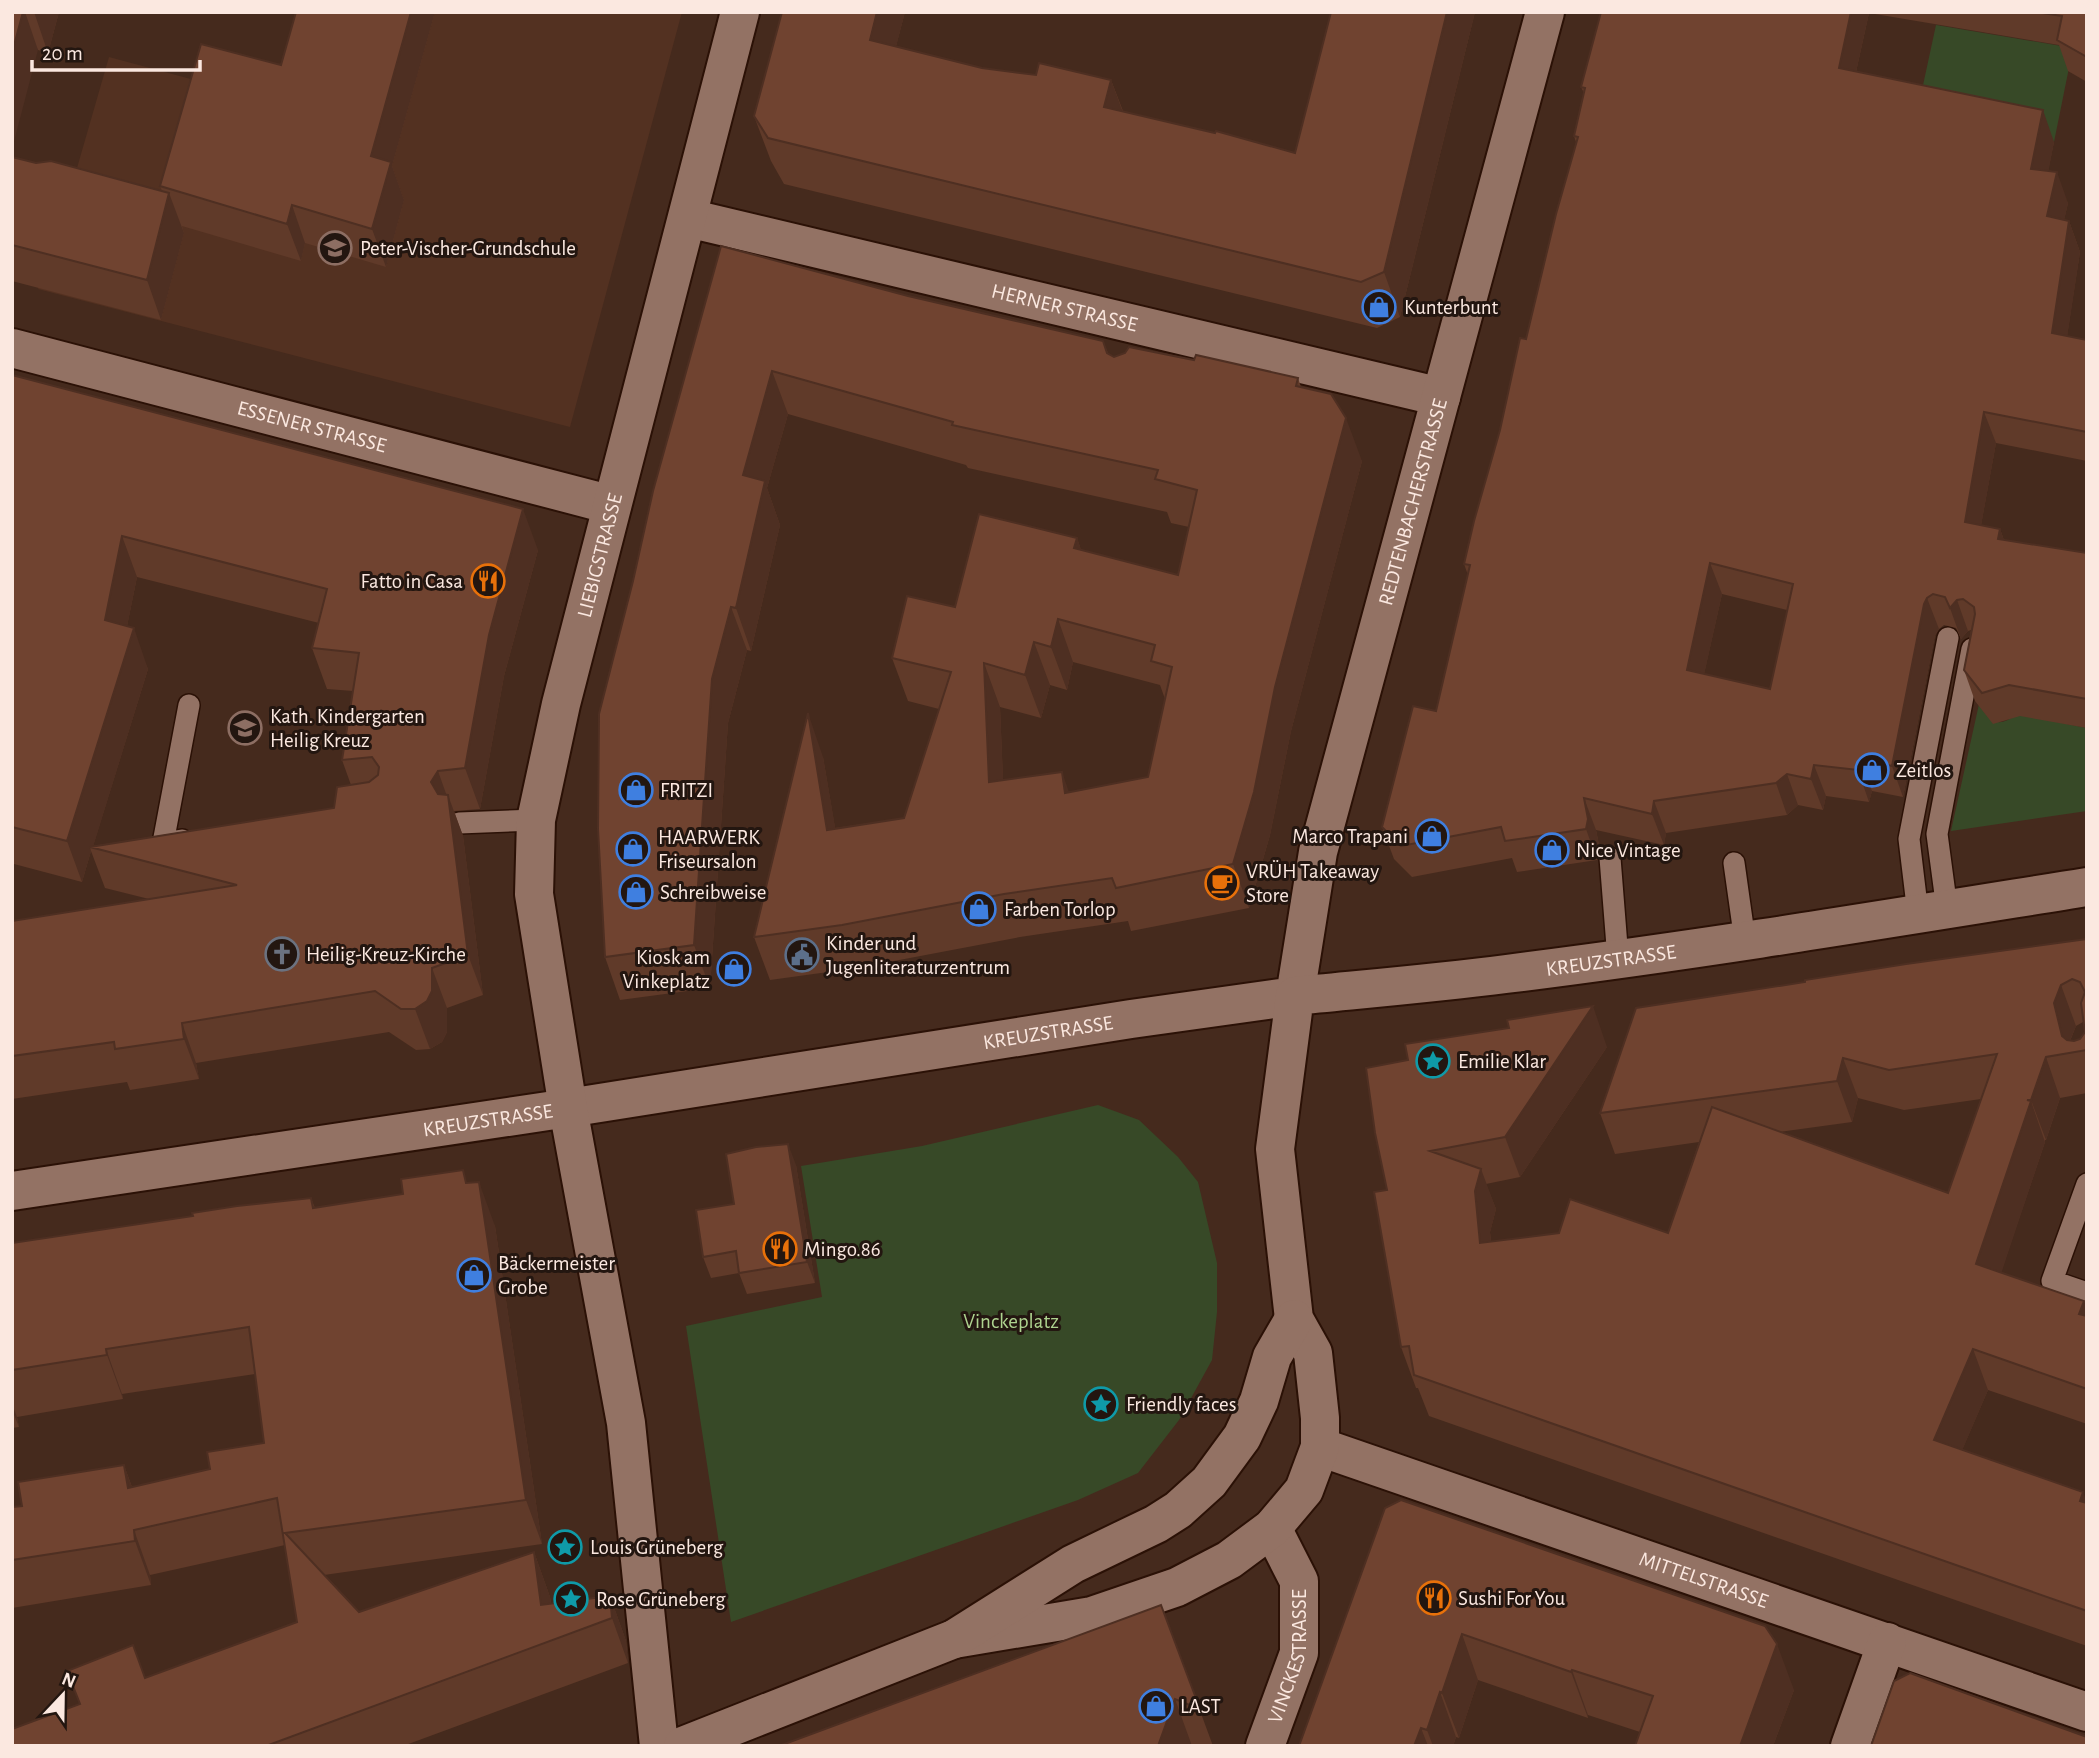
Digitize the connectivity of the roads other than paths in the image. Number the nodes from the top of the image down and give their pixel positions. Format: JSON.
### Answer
{"nodes":[{"id":1,"x":740,"y":12,"type":"edge"},
{"id":2,"x":1545,"y":12,"type":"edge"},
{"id":3,"x":688,"y":218,"type":"junction"},
{"id":4,"x":12,"y":348,"type":"edge"},
{"id":5,"x":1441,"y":397,"type":"junction"},
{"id":6,"x":612,"y":505,"type":"junction"},
{"id":7,"x":1948,"y":638,"type":"edge"},
{"id":8,"x":1973,"y":643,"type":"edge"},
{"id":9,"x":189,"y":705,"type":"dead end"},
{"id":10,"x":536,"y":820,"type":"junction"},
{"id":11,"x":459,"y":823,"type":"dead end"},
{"id":12,"x":204,"y":837,"type":"edge"},
{"id":13,"x":1610,"y":858,"type":"dead end"},
{"id":14,"x":1734,"y":863,"type":"dead end"},
{"id":15,"x":2087,"y":887,"type":"edge"},
{"id":16,"x":1933,"y":912,"type":"junction"},
{"id":17,"x":1745,"y":941,"type":"junction"},
{"id":18,"x":1618,"y":959,"type":"junction"},
{"id":19,"x":1295,"y":996,"type":"junction"},
{"id":20,"x":568,"y":1108,"type":"junction"},
{"id":21,"x":2087,"y":1184,"type":"edge"},
{"id":22,"x":12,"y":1191,"type":"edge"},
{"id":23,"x":2087,"y":1293,"type":"edge"},
{"id":24,"x":1294,"y":1319,"type":"junction"},
{"id":25,"x":1320,"y":1447,"type":"junction"},
{"id":26,"x":1272,"y":1528,"type":"junction"},
{"id":27,"x":954,"y":1639,"type":"junction"},
{"id":28,"x":1887,"y":1642,"type":"junction"},
{"id":29,"x":2087,"y":1712,"type":"edge"},
{"id":30,"x":659,"y":1746,"type":"edge"},
{"id":31,"x":683,"y":1746,"type":"edge"},
{"id":32,"x":1265,"y":1746,"type":"edge"},
{"id":33,"x":1850,"y":1746,"type":"edge"}],
"edges":[{"from":1,"to":3,"type":"street","name":"LIEBIGSTRASSE"},
{"from":2,"to":5,"type":"street","name":"REDTENBACHERSTRASSE"},
{"from":3,"to":5,"type":"street","name":"HERNER STRASSE"},
{"from":3,"to":6,"type":"street","name":"LIEBIGSTRASSE"},
{"from":4,"to":6,"type":"street","name":"ESSENER STRASSE"},
{"from":5,"to":19,"type":"street","name":"REDTENBACHERSTRASSE"},
{"from":6,"to":10,"type":"street","name":"LIEBIGSTRASSE"},
{"from":7,"to":16,"type":"lane"},
{"from":8,"to":16,"type":"lane"},
{"from":9,"to":12,"type":"lane"},
{"from":10,"to":11,"type":"lane"},
{"from":10,"to":20,"type":"street","name":"LIEBIGSTRASSE"},
{"from":13,"to":18,"type":"lane"},
{"from":14,"to":17,"type":"lane"},
{"from":15,"to":16,"type":"street","name":"KREUZSTRASSE"},
{"from":16,"to":17,"type":"street","name":"KREUZSTRASSE"},
{"from":17,"to":18,"type":"street","name":"KREUZSTRASSE"},
{"from":18,"to":19,"type":"street","name":"KREUZSTRASSE"},
{"from":19,"to":20,"type":"street","name":"KREUZSTRASSE"},
{"from":19,"to":24,"type":"street"},
{"from":20,"to":22,"type":"street","name":"KREUZSTRASSE"},
{"from":20,"to":30,"type":"street"},
{"from":21,"to":23,"type":"lane"},
{"from":24,"to":25,"type":"street"},
{"from":24,"to":27,"type":"street"},
{"from":25,"to":26,"type":"street"},
{"from":25,"to":28,"type":"street","name":"MITTELSTRASSE"},
{"from":26,"to":27,"type":"street"},
{"from":26,"to":32,"type":"street","name":"VINCKESTRASSE"},
{"from":27,"to":31,"type":"street"},
{"from":28,"to":29,"type":"street","name":"MITTELSTRASSE"},
{"from":28,"to":33,"type":"street"}]}
